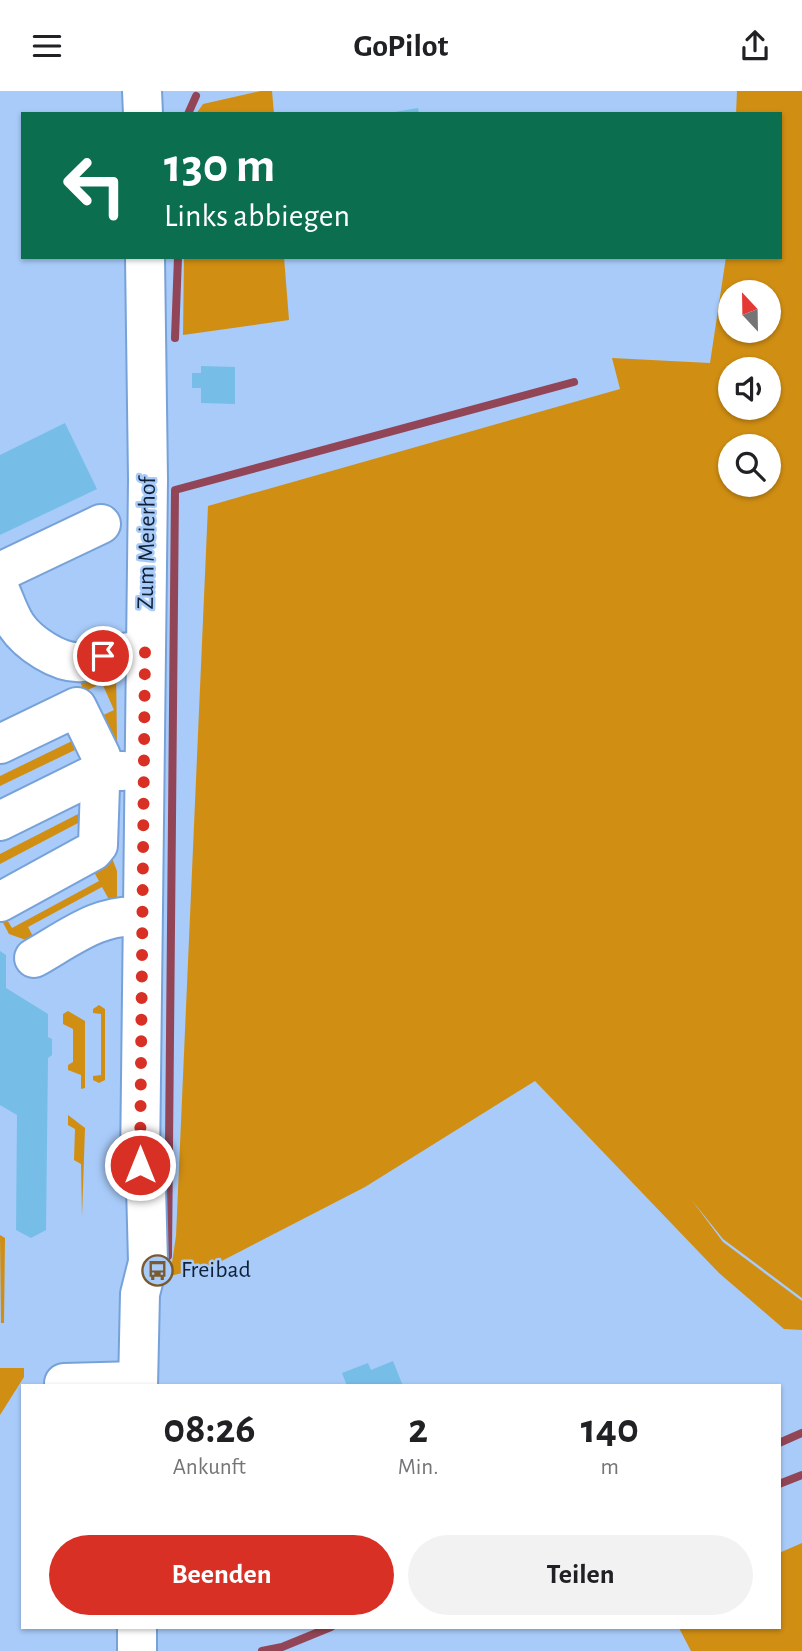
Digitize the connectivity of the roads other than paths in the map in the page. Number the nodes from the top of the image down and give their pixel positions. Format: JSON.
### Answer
{"nodes":[{"id":1,"x":142,"y":91,"type":"edge"},
{"id":2,"x":143,"y":112,"type":"edge"},
{"id":3,"x":145,"y":259,"type":"edge"},
{"id":4,"x":101,"y":524,"type":"dead end"},
{"id":5,"x":0,"y":572,"type":"edge"},
{"id":6,"x":0,"y":590,"type":"edge"},
{"id":7,"x":145,"y":652,"type":"junction"},
{"id":8,"x":0,"y":744,"type":"edge"},
{"id":9,"x":143,"y":770,"type":"junction"},
{"id":10,"x":101,"y":771,"type":"junction"},
{"id":11,"x":0,"y":821,"type":"edge"},
{"id":12,"x":0,"y":901,"type":"edge"},
{"id":13,"x":141,"y":917,"type":"junction"},
{"id":14,"x":34,"y":958,"type":"dead end"},
{"id":15,"x":64,"y":1383,"type":"dead end"},
{"id":16,"x":138,"y":1384,"type":"edge"}],
"edges":[{"from":1,"to":2,"type":"street"},
{"from":3,"to":7,"type":"street","name":"Zum Meierhof"},
{"from":4,"to":5,"type":"street"},
{"from":6,"to":7,"type":"street"},
{"from":7,"to":9,"type":"street","name":"Zum Meierhof"},
{"from":8,"to":10,"type":"street"},
{"from":9,"to":10,"type":"street"},
{"from":9,"to":13,"type":"street","name":"Zum Meierhof"},
{"from":10,"to":11,"type":"street"},
{"from":10,"to":12,"type":"street"},
{"from":13,"to":14,"type":"street"},
{"from":13,"to":16,"type":"street","name":"Zum Meierhof"},
{"from":15,"to":16,"type":"street"}]}
